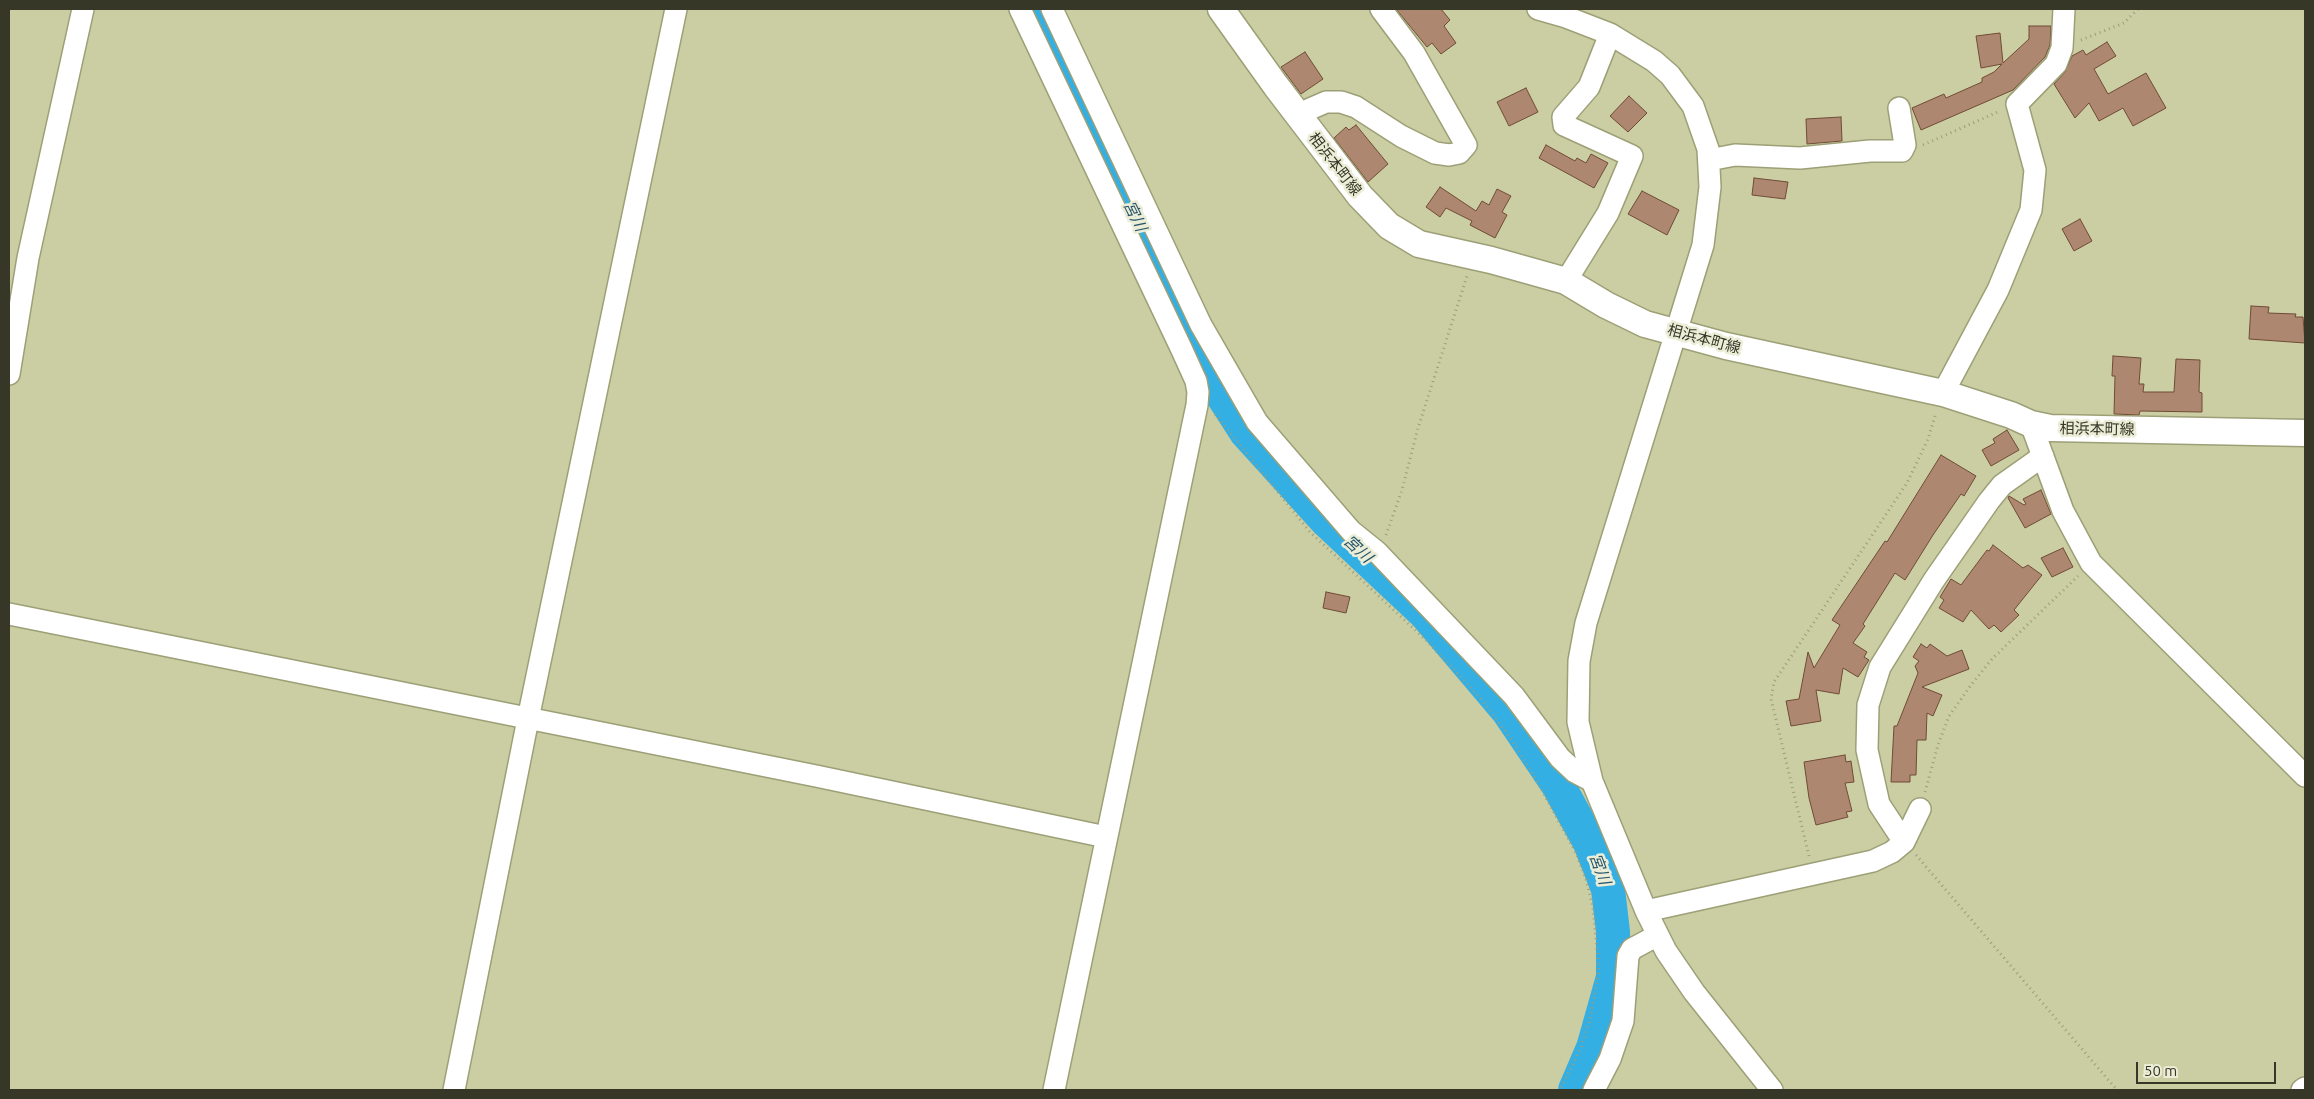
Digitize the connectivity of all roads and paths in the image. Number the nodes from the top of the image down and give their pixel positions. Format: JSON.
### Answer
{"nodes":[{"id":1,"x":82,"y":9,"type":"edge"},
{"id":2,"x":676,"y":9,"type":"edge"},
{"id":3,"x":1020,"y":9,"type":"edge"},
{"id":4,"x":1052,"y":9,"type":"edge"},
{"id":5,"x":1221,"y":9,"type":"edge"},
{"id":6,"x":1381,"y":9,"type":"edge"},
{"id":7,"x":1538,"y":9,"type":"edge"},
{"id":8,"x":2064,"y":9,"type":"edge"},
{"id":9,"x":2138,"y":9,"type":"edge"},
{"id":10,"x":1610,"y":34,"type":"junction"},
{"id":11,"x":2062,"y":48,"type":"junction"},
{"id":12,"x":2017,"y":104,"type":"junction"},
{"id":13,"x":1899,"y":108,"type":"dead end"},
{"id":14,"x":1299,"y":117,"type":"junction"},
{"id":15,"x":1902,"y":151,"type":"junction"},
{"id":16,"x":1709,"y":160,"type":"junction"},
{"id":17,"x":1473,"y":256,"type":"junction"},
{"id":18,"x":1566,"y":281,"type":"junction"},
{"id":19,"x":1675,"y":331,"type":"junction"},
{"id":20,"x":9,"y":374,"type":"edge"},
{"id":21,"x":1943,"y":393,"type":"junction"},
{"id":22,"x":1198,"y":405,"type":"junction"},
{"id":23,"x":2031,"y":424,"type":"junction"},
{"id":24,"x":2305,"y":433,"type":"edge"},
{"id":25,"x":2044,"y":456,"type":"junction"},
{"id":26,"x":1377,"y":552,"type":"junction"},
{"id":27,"x":2091,"y":563,"type":"junction"},
{"id":28,"x":9,"y":614,"type":"edge"},
{"id":29,"x":528,"y":719,"type":"junction"},
{"id":30,"x":2305,"y":776,"type":"edge"},
{"id":31,"x":1592,"y":781,"type":"junction"},
{"id":32,"x":1920,"y":809,"type":"joint"},
{"id":33,"x":1106,"y":837,"type":"junction"},
{"id":34,"x":1904,"y":842,"type":"junction"},
{"id":35,"x":1813,"y":873,"type":"junction"},
{"id":36,"x":1646,"y":910,"type":"junction"},
{"id":37,"x":1658,"y":935,"type":"junction"},
{"id":38,"x":2305,"y":1088,"type":"edge"},
{"id":39,"x":454,"y":1090,"type":"edge"},
{"id":40,"x":1054,"y":1090,"type":"edge"},
{"id":41,"x":1560,"y":1090,"type":"edge"},
{"id":42,"x":1594,"y":1090,"type":"edge"},
{"id":43,"x":1772,"y":1090,"type":"edge"},
{"id":44,"x":2117,"y":1090,"type":"edge"},
{"id":45,"x":2302,"y":1090,"type":"edge"}],
"edges":[{"from":1,"to":20,"type":"street"},
{"from":2,"to":29,"type":"street"},
{"from":3,"to":22,"type":"street"},
{"from":4,"to":26,"type":"street"},
{"from":5,"to":14,"type":"main road","name":"相浜本町線"},
{"from":6,"to":14,"type":"street"},
{"from":7,"to":10,"type":"street"},
{"from":8,"to":11,"type":"street"},
{"from":9,"to":11,"type":"path"},
{"from":10,"to":16,"type":"street"},
{"from":10,"to":18,"type":"street"},
{"from":11,"to":12,"type":"street"},
{"from":12,"to":15,"type":"path"},
{"from":12,"to":21,"type":"street"},
{"from":13,"to":15,"type":"street"},
{"from":14,"to":17,"type":"main road","name":"相浜本町線"},
{"from":15,"to":16,"type":"street"},
{"from":16,"to":19,"type":"street"},
{"from":17,"to":18,"type":"main road","name":"相浜本町線"},
{"from":17,"to":26,"type":"path"},
{"from":18,"to":19,"type":"main road","name":"相浜本町線"},
{"from":19,"to":21,"type":"main road","name":"相浜本町線"},
{"from":19,"to":31,"type":"street"},
{"from":21,"to":23,"type":"main road","name":"相浜本町線"},
{"from":21,"to":35,"type":"path"},
{"from":22,"to":33,"type":"street"},
{"from":22,"to":41,"type":"path"},
{"from":23,"to":24,"type":"main road","name":"相浜本町線"},
{"from":23,"to":25,"type":"street"},
{"from":25,"to":27,"type":"street"},
{"from":25,"to":34,"type":"street"},
{"from":26,"to":31,"type":"street"},
{"from":27,"to":30,"type":"street"},
{"from":27,"to":32,"type":"path"},
{"from":28,"to":29,"type":"street"},
{"from":29,"to":33,"type":"street"},
{"from":29,"to":39,"type":"street"},
{"from":31,"to":36,"type":"street"},
{"from":32,"to":34,"type":"street"},
{"from":33,"to":40,"type":"street"},
{"from":34,"to":35,"type":"street"},
{"from":34,"to":44,"type":"path"},
{"from":35,"to":36,"type":"street"},
{"from":36,"to":37,"type":"street"},
{"from":37,"to":42,"type":"street"},
{"from":37,"to":43,"type":"street"},
{"from":38,"to":45,"type":"street"}]}
